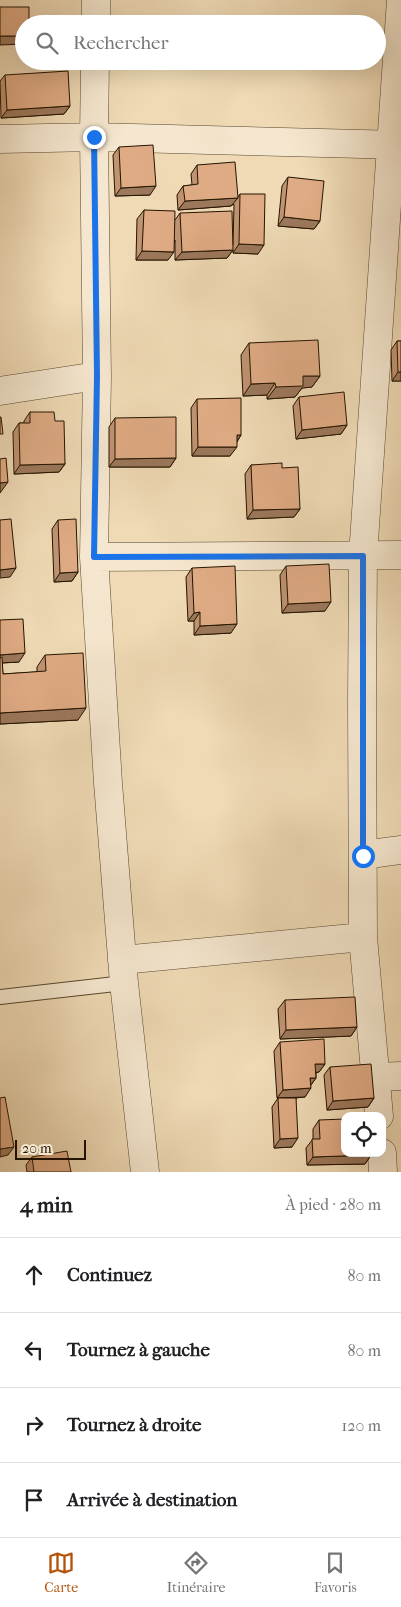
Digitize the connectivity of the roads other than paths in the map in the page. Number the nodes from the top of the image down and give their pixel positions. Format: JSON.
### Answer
{"nodes":[{"id":1,"x":96,"y":0,"type":"edge"},
{"id":2,"x":401,"y":0,"type":"edge"},
{"id":3,"x":96,"y":15,"type":"edge"},
{"id":4,"x":95,"y":70,"type":"edge"},
{"id":5,"x":94,"y":137,"type":"junction"},
{"id":6,"x":0,"y":139,"type":"edge"},
{"id":7,"x":396,"y":145,"type":"edge"},
{"id":8,"x":97,"y":376,"type":"junction"},
{"id":9,"x":0,"y":391,"type":"edge"},
{"id":10,"x":401,"y":555,"type":"edge"},
{"id":11,"x":363,"y":556,"type":"junction"},
{"id":12,"x":94,"y":557,"type":"junction"},
{"id":13,"x":401,"y":850,"type":"edge"},
{"id":14,"x":363,"y":856,"type":"junction"},
{"id":15,"x":363,"y":937,"type":"junction"},
{"id":16,"x":123,"y":972,"type":"junction"},
{"id":17,"x":0,"y":997,"type":"edge"},
{"id":18,"x":388,"y":1077,"type":"edge"},
{"id":19,"x":380,"y":1112,"type":"edge"},
{"id":20,"x":382,"y":1157,"type":"edge"},
{"id":21,"x":144,"y":1172,"type":"edge"},
{"id":22,"x":384,"y":1172,"type":"edge"}],
"edges":[{"from":1,"to":3,"type":"street"},
{"from":2,"to":7,"type":"street"},
{"from":4,"to":5,"type":"street"},
{"from":5,"to":6,"type":"street"},
{"from":5,"to":7,"type":"street"},
{"from":5,"to":8,"type":"street"},
{"from":7,"to":11,"type":"street"},
{"from":8,"to":9,"type":"street"},
{"from":8,"to":12,"type":"street"},
{"from":10,"to":11,"type":"street"},
{"from":11,"to":12,"type":"street"},
{"from":11,"to":14,"type":"street"},
{"from":12,"to":16,"type":"street"},
{"from":13,"to":14,"type":"street"},
{"from":14,"to":15,"type":"street"},
{"from":15,"to":16,"type":"street"},
{"from":15,"to":18,"type":"street"},
{"from":16,"to":17,"type":"lane"},
{"from":16,"to":21,"type":"street"},
{"from":18,"to":19,"type":"street"},
{"from":20,"to":22,"type":"street"}]}
